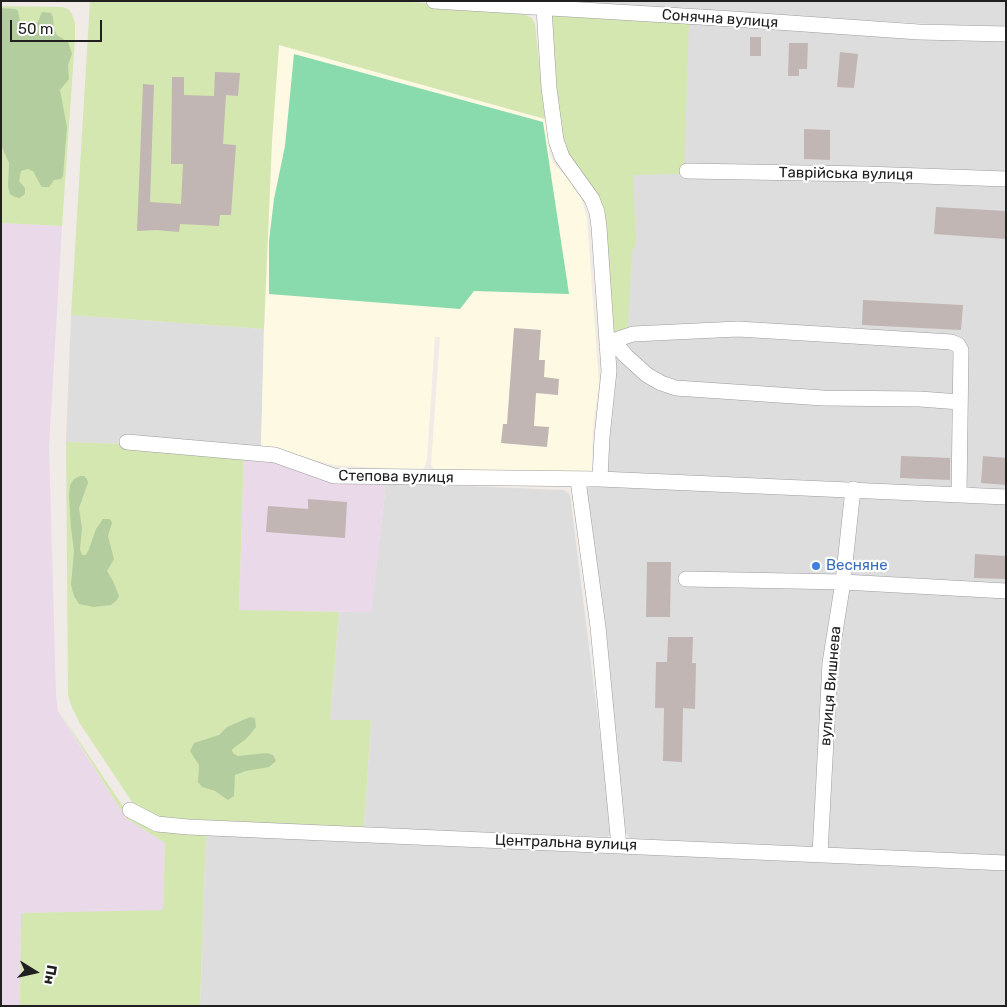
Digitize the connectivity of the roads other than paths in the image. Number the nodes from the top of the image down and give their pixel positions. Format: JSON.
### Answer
{"nodes":[{"id":1,"x":434,"y":1,"type":"edge"},
{"id":2,"x":562,"y":5,"type":"edge"},
{"id":3,"x":544,"y":8,"type":"junction"},
{"id":4,"x":1006,"y":34,"type":"edge"},
{"id":5,"x":686,"y":171,"type":"dead end"},
{"id":6,"x":1006,"y":179,"type":"edge"},
{"id":7,"x":606,"y":314,"type":"junction"},
{"id":8,"x":633,"y":334,"type":"junction"},
{"id":9,"x":610,"y":345,"type":"junction"},
{"id":10,"x":960,"y":402,"type":"junction"},
{"id":11,"x":127,"y":442,"type":"dead end"},
{"id":12,"x":600,"y":479,"type":"junction"},
{"id":13,"x":578,"y":480,"type":"junction"},
{"id":14,"x":853,"y":489,"type":"junction"},
{"id":15,"x":959,"y":495,"type":"junction"},
{"id":16,"x":1006,"y":497,"type":"edge"},
{"id":17,"x":686,"y":579,"type":"dead end"},
{"id":18,"x":843,"y":582,"type":"junction"},
{"id":19,"x":1006,"y":591,"type":"edge"},
{"id":20,"x":130,"y":810,"type":"dead end"},
{"id":21,"x":619,"y":846,"type":"junction"},
{"id":22,"x":820,"y":854,"type":"junction"},
{"id":23,"x":1006,"y":862,"type":"edge"}],
"edges":[{"from":1,"to":3,"type":"street","name":"Сонячна вулиця"},
{"from":2,"to":3,"type":"street","name":"Сонячна вулиця"},
{"from":2,"to":4,"type":"street","name":"Сонячна вулиця"},
{"from":3,"to":7,"type":"street"},
{"from":5,"to":6,"type":"street","name":"Таврійська вулиця"},
{"from":7,"to":8,"type":"street"},
{"from":7,"to":9,"type":"street"},
{"from":8,"to":9,"type":"street"},
{"from":8,"to":10,"type":"street"},
{"from":9,"to":10,"type":"street"},
{"from":9,"to":12,"type":"street"},
{"from":10,"to":15,"type":"street"},
{"from":11,"to":13,"type":"street","name":"Степова вулиця"},
{"from":12,"to":13,"type":"street","name":"Степова вулиця"},
{"from":12,"to":14,"type":"street","name":"Степова вулиця"},
{"from":13,"to":21,"type":"street"},
{"from":14,"to":15,"type":"street","name":"Степова вулиця"},
{"from":14,"to":18,"type":"street","name":"вулиця Вишнева"},
{"from":15,"to":16,"type":"street","name":"Степова вулиця"},
{"from":17,"to":18,"type":"street"},
{"from":18,"to":19,"type":"street"},
{"from":18,"to":22,"type":"street","name":"вулиця Вишнева"},
{"from":20,"to":21,"type":"street","name":"Центральна вулиця"},
{"from":21,"to":22,"type":"street","name":"Центральна вулиця"},
{"from":22,"to":23,"type":"street","name":"Центральна вулиця"}]}
